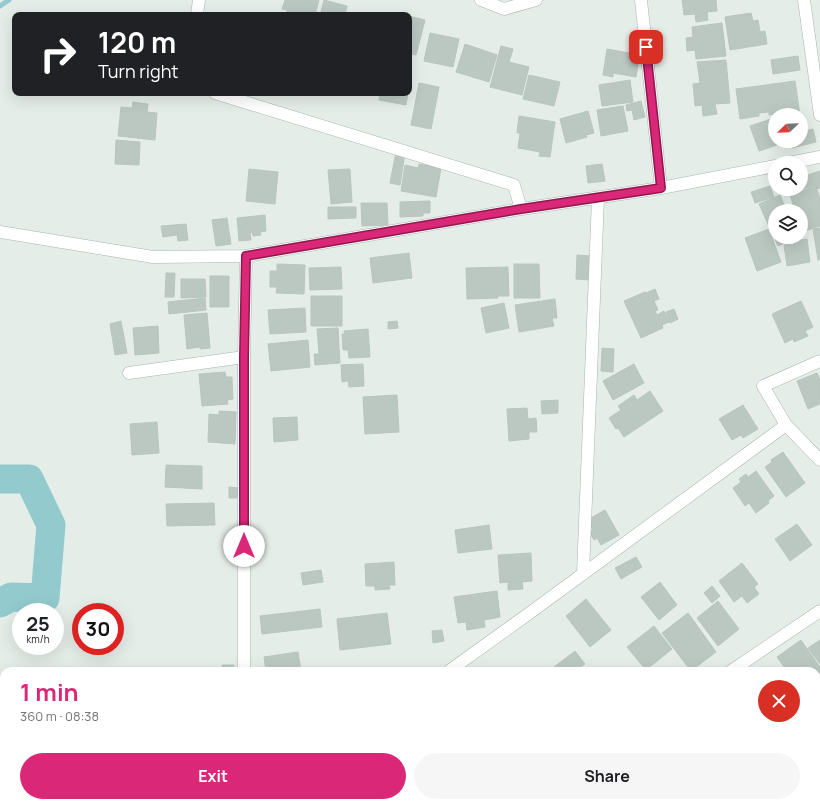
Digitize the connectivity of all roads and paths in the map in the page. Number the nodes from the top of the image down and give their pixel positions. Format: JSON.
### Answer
{"nodes":[{"id":1,"x":199,"y":0,"type":"edge"},
{"id":2,"x":481,"y":0,"type":"edge"},
{"id":3,"x":536,"y":0,"type":"edge"},
{"id":4,"x":641,"y":0,"type":"edge"},
{"id":5,"x":804,"y":0,"type":"edge"},
{"id":6,"x":197,"y":12,"type":"edge"},
{"id":7,"x":225,"y":96,"type":"edge"},
{"id":8,"x":820,"y":115,"type":"edge"},
{"id":9,"x":820,"y":157,"type":"edge"},
{"id":10,"x":808,"y":159,"type":"edge"},
{"id":11,"x":768,"y":167,"type":"edge"},
{"id":12,"x":661,"y":188,"type":"junction"},
{"id":13,"x":598,"y":198,"type":"junction"},
{"id":14,"x":521,"y":209,"type":"junction"},
{"id":15,"x":0,"y":232,"type":"edge"},
{"id":16,"x":246,"y":256,"type":"junction"},
{"id":17,"x":244,"y":357,"type":"junction"},
{"id":18,"x":820,"y":361,"type":"edge"},
{"id":19,"x":129,"y":373,"type":"dead end"},
{"id":20,"x":786,"y":425,"type":"junction"},
{"id":21,"x":820,"y":460,"type":"edge"},
{"id":22,"x":583,"y":574,"type":"junction"},
{"id":23,"x":820,"y":611,"type":"edge"},
{"id":24,"x":244,"y":667,"type":"edge"},
{"id":25,"x":455,"y":667,"type":"edge"},
{"id":26,"x":737,"y":667,"type":"edge"}],
"edges":[{"from":1,"to":6,"type":"street"},
{"from":2,"to":3,"type":"street"},
{"from":4,"to":12,"type":"street"},
{"from":5,"to":8,"type":"street"},
{"from":7,"to":14,"type":"street"},
{"from":9,"to":10,"type":"street"},
{"from":11,"to":12,"type":"street"},
{"from":12,"to":13,"type":"street"},
{"from":13,"to":14,"type":"street"},
{"from":13,"to":22,"type":"street"},
{"from":14,"to":16,"type":"street"},
{"from":15,"to":16,"type":"street"},
{"from":16,"to":17,"type":"street"},
{"from":17,"to":19,"type":"street"},
{"from":17,"to":24,"type":"street"},
{"from":18,"to":20,"type":"street"},
{"from":20,"to":21,"type":"street"},
{"from":20,"to":22,"type":"street"},
{"from":22,"to":25,"type":"street"},
{"from":23,"to":26,"type":"street"}]}
